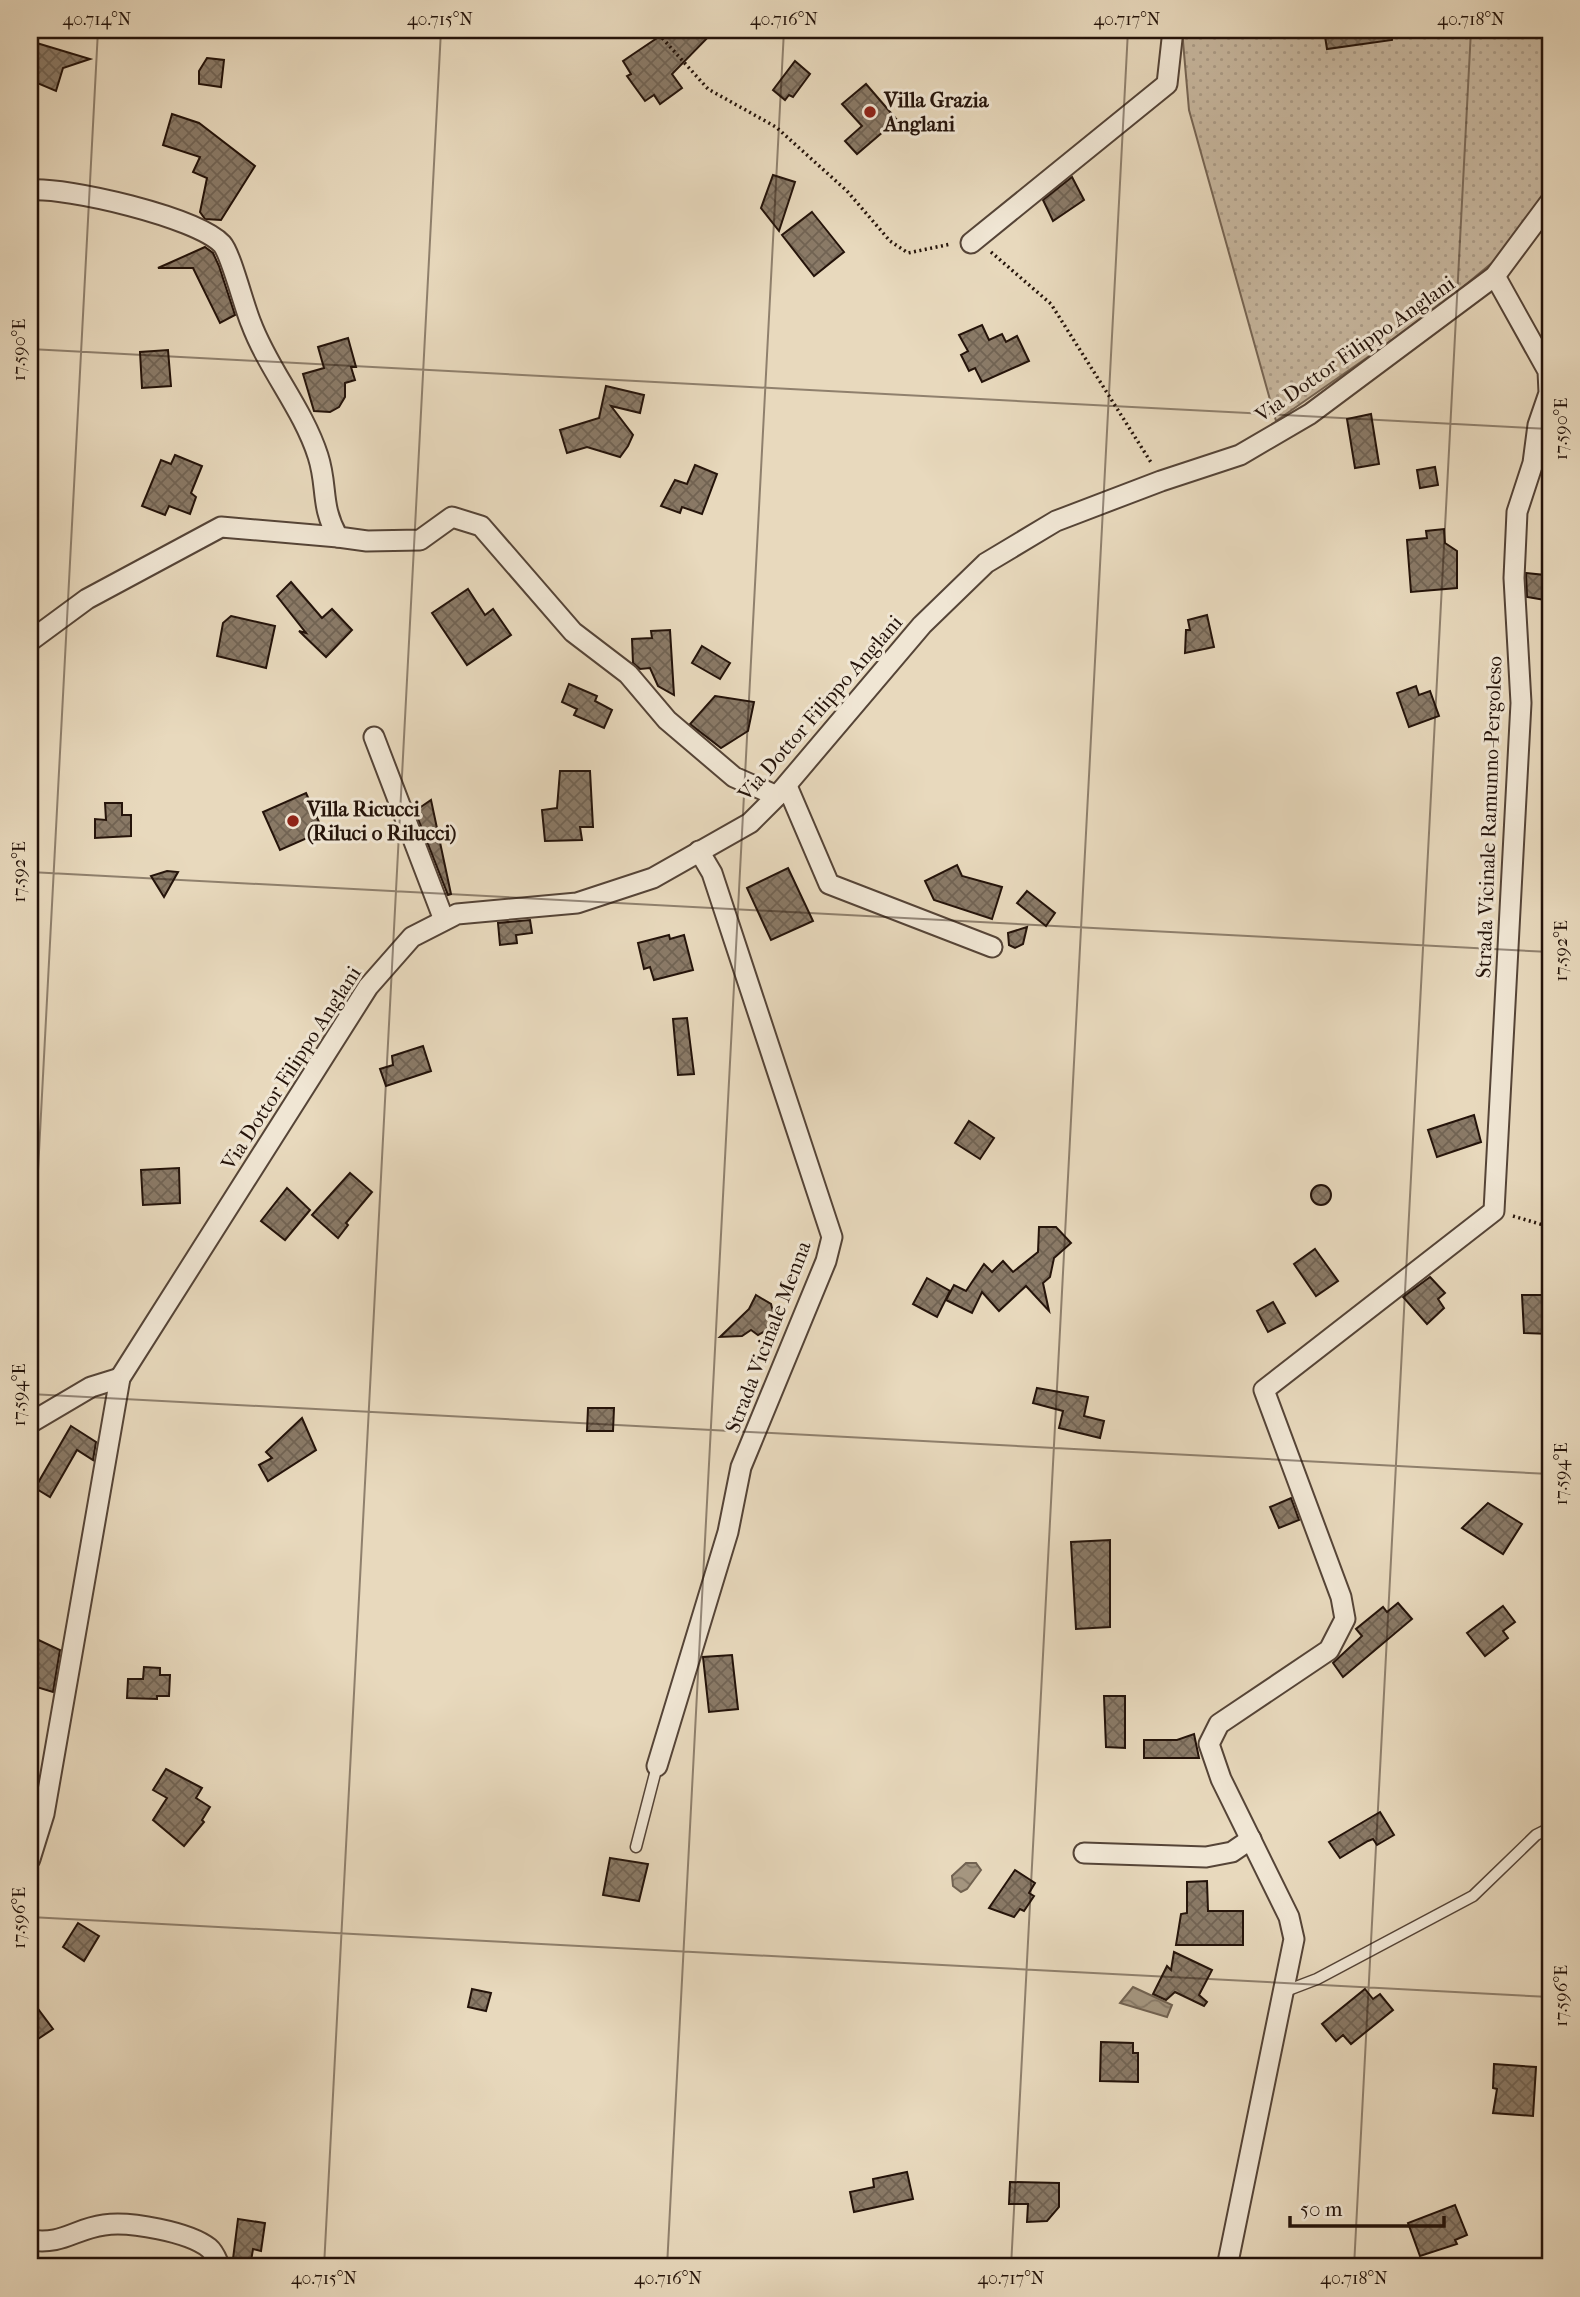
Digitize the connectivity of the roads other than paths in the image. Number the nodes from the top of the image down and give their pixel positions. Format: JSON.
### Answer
{"nodes":[{"id":1,"x":1173,"y":30,"type":"edge"},
{"id":2,"x":30,"y":190,"type":"edge"},
{"id":3,"x":1550,"y":202,"type":"edge"},
{"id":4,"x":971,"y":243,"type":"road end"},
{"id":5,"x":1495,"y":276,"type":"junction"},
{"id":6,"x":338,"y":537,"type":"junction"},
{"id":7,"x":30,"y":640,"type":"edge"},
{"id":8,"x":374,"y":737,"type":"dead end"},
{"id":9,"x":782,"y":791,"type":"junction"},
{"id":10,"x":699,"y":851,"type":"junction"},
{"id":11,"x":444,"y":920,"type":"junction"},
{"id":12,"x":992,"y":947,"type":"dead end"},
{"id":13,"x":120,"y":1378,"type":"junction"},
{"id":14,"x":30,"y":1423,"type":"edge"},
{"id":15,"x":657,"y":1766,"type":"joint"},
{"id":16,"x":1550,"y":1828,"type":"edge"},
{"id":17,"x":1251,"y":1839,"type":"junction"},
{"id":18,"x":636,"y":1847,"type":"dead end"},
{"id":19,"x":1084,"y":1853,"type":"dead end"},
{"id":20,"x":30,"y":1859,"type":"edge"},
{"id":21,"x":1283,"y":1992,"type":"junction"},
{"id":22,"x":30,"y":2240,"type":"edge"},
{"id":23,"x":220,"y":2267,"type":"edge"},
{"id":24,"x":1227,"y":2267,"type":"edge"}],
"edges":[{"from":1,"to":4,"type":"street"},
{"from":2,"to":6,"type":"street"},
{"from":3,"to":5,"type":"street","name":"Via Dottor Filippo Anglani"},
{"from":5,"to":9,"type":"street","name":"Via Dottor Filippo Anglani"},
{"from":5,"to":17,"type":"street","name":"Strada Vicinale Ramunno-Pergoleso"},
{"from":6,"to":7,"type":"street"},
{"from":6,"to":9,"type":"street"},
{"from":8,"to":11,"type":"street"},
{"from":9,"to":10,"type":"street","name":"Via Dottor Filippo Anglani"},
{"from":9,"to":12,"type":"street"},
{"from":10,"to":11,"type":"street","name":"Via Dottor Filippo Anglani"},
{"from":10,"to":15,"type":"street","name":"Strada Vicinale Menna"},
{"from":11,"to":13,"type":"street","name":"Via Dottor Filippo Anglani"},
{"from":13,"to":14,"type":"street"},
{"from":13,"to":20,"type":"street"},
{"from":15,"to":18,"type":"lane"},
{"from":16,"to":21,"type":"lane"},
{"from":17,"to":19,"type":"street"},
{"from":17,"to":21,"type":"street"},
{"from":21,"to":24,"type":"street"},
{"from":22,"to":23,"type":"street"}]}
